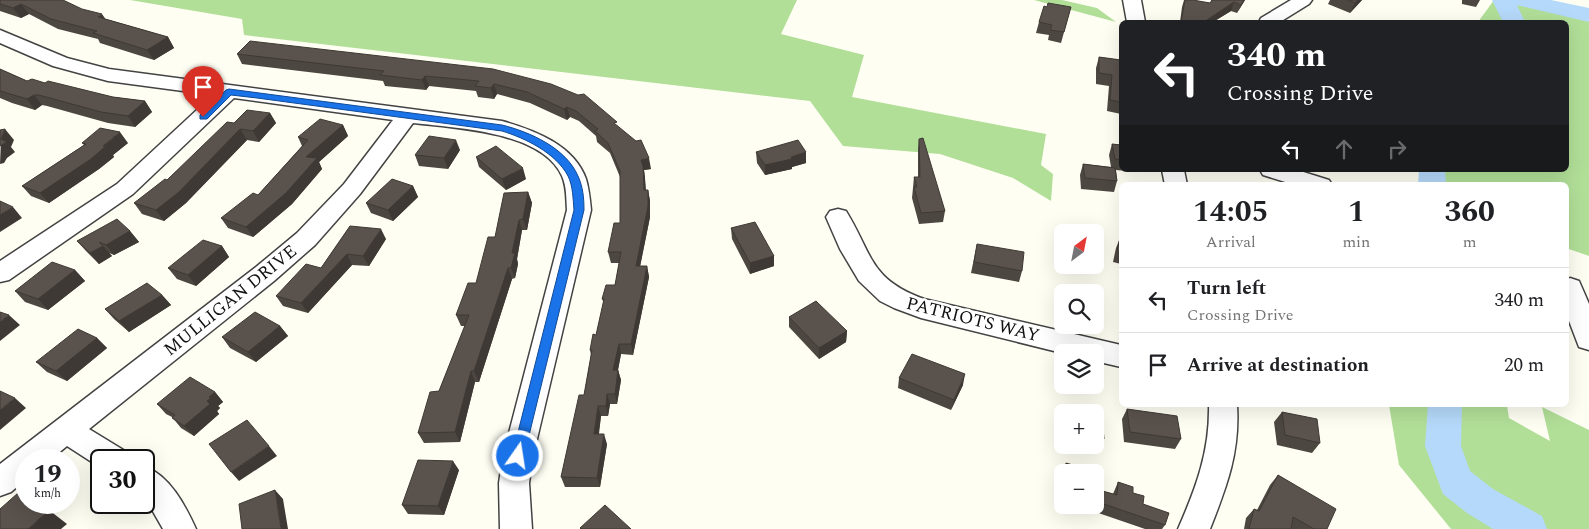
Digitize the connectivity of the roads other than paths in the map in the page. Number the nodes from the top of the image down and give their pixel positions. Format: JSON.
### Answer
{"nodes":[{"id":1,"x":1132,"y":0,"type":"edge"},
{"id":2,"x":1303,"y":0,"type":"edge"},
{"id":3,"x":1136,"y":20,"type":"edge"},
{"id":4,"x":1271,"y":20,"type":"edge"},
{"id":5,"x":0,"y":36,"type":"edge"},
{"id":6,"x":229,"y":92,"type":"junction"},
{"id":7,"x":407,"y":116,"type":"junction"},
{"id":8,"x":1278,"y":172,"type":"edge"},
{"id":9,"x":1311,"y":182,"type":"edge"},
{"id":10,"x":838,"y":217,"type":"dead end"},
{"id":11,"x":0,"y":272,"type":"edge"},
{"id":12,"x":1575,"y":289,"type":"edge"},
{"id":13,"x":1589,"y":339,"type":"edge"},
{"id":14,"x":1119,"y":356,"type":"edge"},
{"id":15,"x":1223,"y":407,"type":"edge"},
{"id":16,"x":66,"y":430,"type":"junction"},
{"id":17,"x":42,"y":449,"type":"edge"},
{"id":18,"x":96,"y":449,"type":"edge"},
{"id":19,"x":15,"y":470,"type":"edge"},
{"id":20,"x":0,"y":482,"type":"edge"},
{"id":21,"x":155,"y":491,"type":"edge"},
{"id":22,"x":180,"y":529,"type":"edge"},
{"id":23,"x":516,"y":529,"type":"edge"},
{"id":24,"x":1194,"y":529,"type":"edge"}],
"edges":[{"from":1,"to":3,"type":"street"},
{"from":2,"to":4,"type":"street"},
{"from":5,"to":6,"type":"street"},
{"from":6,"to":7,"type":"street"},
{"from":6,"to":11,"type":"street"},
{"from":7,"to":16,"type":"street","name":"MULLIGAN DRIVE"},
{"from":7,"to":23,"type":"street"},
{"from":8,"to":9,"type":"street"},
{"from":10,"to":14,"type":"street","name":"PATRIOTS WAY"},
{"from":12,"to":13,"type":"street"},
{"from":15,"to":24,"type":"street"},
{"from":16,"to":17,"type":"street","name":"MULLIGAN DRIVE"},
{"from":16,"to":18,"type":"street"},
{"from":19,"to":20,"type":"street","name":"MULLIGAN DRIVE"},
{"from":21,"to":22,"type":"street"}]}
